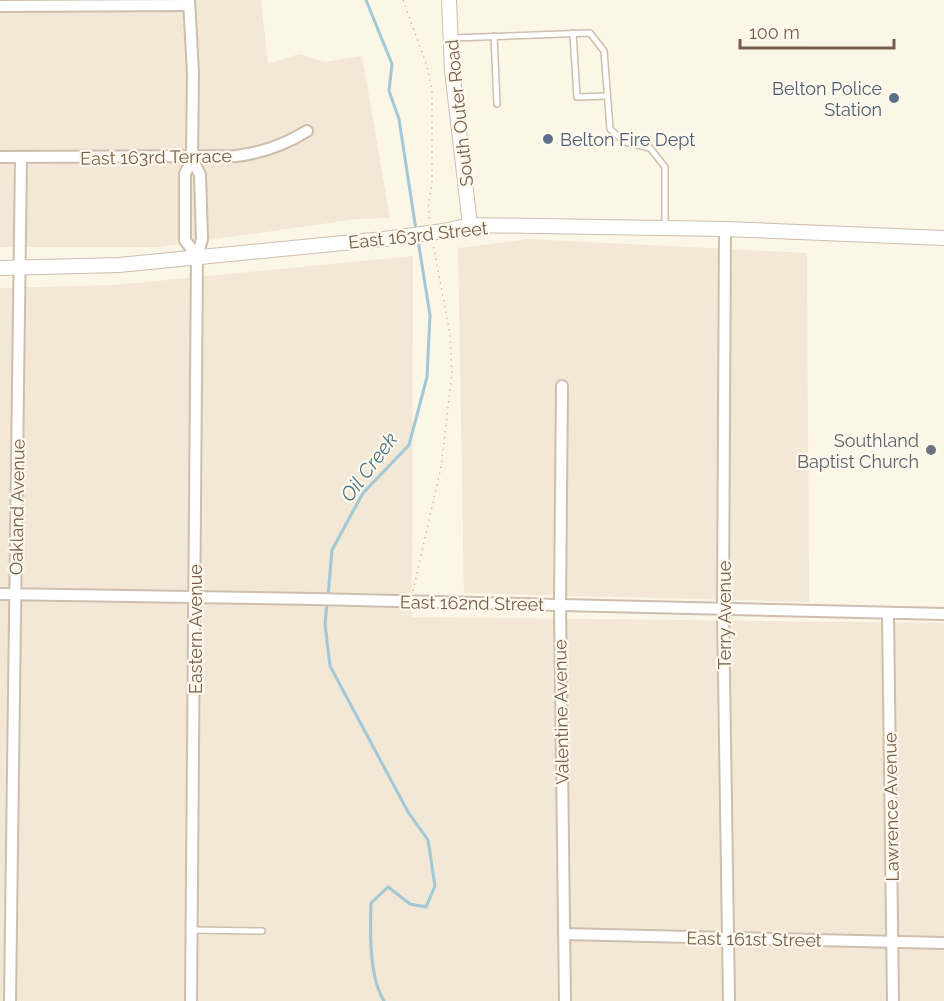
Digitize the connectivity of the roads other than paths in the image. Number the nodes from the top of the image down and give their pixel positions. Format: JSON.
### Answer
{"nodes":[{"id":1,"x":449,"y":0,"type":"edge"},
{"id":2,"x":189,"y":3,"type":"edge"},
{"id":3,"x":0,"y":6,"type":"edge"},
{"id":4,"x":573,"y":33,"type":"junction"},
{"id":5,"x":494,"y":36,"type":"junction"},
{"id":6,"x":451,"y":38,"type":"junction"},
{"id":7,"x":607,"y":96,"type":"junction"},
{"id":8,"x":497,"y":104,"type":"dead end"},
{"id":9,"x":307,"y":131,"type":"dead end"},
{"id":10,"x":0,"y":157,"type":"edge"},
{"id":11,"x":21,"y":157,"type":"junction"},
{"id":12,"x":192,"y":158,"type":"junction"},
{"id":13,"x":470,"y":225,"type":"junction"},
{"id":14,"x":665,"y":228,"type":"junction"},
{"id":15,"x":725,"y":229,"type":"junction"},
{"id":16,"x":944,"y":238,"type":"edge"},
{"id":17,"x":197,"y":257,"type":"junction"},
{"id":18,"x":0,"y":268,"type":"edge"},
{"id":19,"x":19,"y":268,"type":"junction"},
{"id":20,"x":562,"y":386,"type":"dead end"},
{"id":21,"x":0,"y":594,"type":"edge"},
{"id":22,"x":16,"y":595,"type":"junction"},
{"id":23,"x":196,"y":597,"type":"junction"},
{"id":24,"x":560,"y":605,"type":"junction"},
{"id":25,"x":723,"y":609,"type":"junction"},
{"id":26,"x":888,"y":613,"type":"junction"},
{"id":27,"x":944,"y":614,"type":"edge"},
{"id":28,"x":192,"y":930,"type":"junction"},
{"id":29,"x":262,"y":930,"type":"dead end"},
{"id":30,"x":564,"y":934,"type":"junction"},
{"id":31,"x":728,"y":938,"type":"junction"},
{"id":32,"x":892,"y":942,"type":"junction"},
{"id":33,"x":944,"y":943,"type":"edge"},
{"id":34,"x":10,"y":1001,"type":"edge"},
{"id":35,"x":191,"y":1001,"type":"edge"},
{"id":36,"x":565,"y":1001,"type":"edge"},
{"id":37,"x":729,"y":1001,"type":"edge"},
{"id":38,"x":893,"y":1001,"type":"edge"}],
"edges":[{"from":1,"to":6,"type":"street","name":"South Outer Road"},
{"from":2,"to":3,"type":"street"},
{"from":2,"to":12,"type":"street","name":"Eastern Avenue"},
{"from":4,"to":5,"type":"lane"},
{"from":4,"to":7,"type":"lane"},
{"from":4,"to":7,"type":"lane"},
{"from":5,"to":6,"type":"lane"},
{"from":5,"to":8,"type":"lane"},
{"from":6,"to":13,"type":"street","name":"South Outer Road"},
{"from":7,"to":14,"type":"lane"},
{"from":9,"to":12,"type":"street","name":"East 163rd Terrace"},
{"from":10,"to":11,"type":"street","name":"East 163rd Terrace"},
{"from":11,"to":12,"type":"street","name":"East 163rd Terrace"},
{"from":11,"to":19,"type":"street","name":"Oakland Avenue"},
{"from":12,"to":17,"type":"street","name":"Eastern Avenue"},
{"from":12,"to":17,"type":"street","name":"Eastern Avenue"},
{"from":13,"to":14,"type":"street","name":"East 163rd Street"},
{"from":13,"to":17,"type":"street","name":"East 163rd Street","bridge":true},
{"from":14,"to":15,"type":"street","name":"East 163rd Street"},
{"from":15,"to":16,"type":"street","name":"East 163rd Street"},
{"from":15,"to":25,"type":"street","name":"Terry Avenue"},
{"from":17,"to":19,"type":"street","name":"East 163rd Street"},
{"from":17,"to":23,"type":"street","name":"Eastern Avenue"},
{"from":18,"to":19,"type":"street","name":"East 163rd Street"},
{"from":19,"to":22,"type":"street","name":"Oakland Avenue"},
{"from":20,"to":24,"type":"street","name":"Valentine Avenue"},
{"from":21,"to":22,"type":"street","name":"East 162nd Street"},
{"from":22,"to":23,"type":"street","name":"East 162nd Street"},
{"from":22,"to":34,"type":"street","name":"Oakland Avenue"},
{"from":23,"to":24,"type":"street","name":"East 162nd Street"},
{"from":23,"to":28,"type":"street","name":"Eastern Avenue"},
{"from":24,"to":25,"type":"street","name":"East 162nd Street"},
{"from":24,"to":30,"type":"street","name":"Valentine Avenue"},
{"from":25,"to":26,"type":"street","name":"East 162nd Street"},
{"from":25,"to":31,"type":"street","name":"Terry Avenue"},
{"from":26,"to":27,"type":"street","name":"East 162nd Street"},
{"from":26,"to":32,"type":"street","name":"Lawrence Avenue"},
{"from":28,"to":29,"type":"lane"},
{"from":28,"to":35,"type":"street","name":"Eastern Avenue"},
{"from":30,"to":31,"type":"street","name":"East 161st Street"},
{"from":30,"to":36,"type":"street","name":"Valentine Avenue"},
{"from":31,"to":32,"type":"street","name":"East 161st Street"},
{"from":31,"to":37,"type":"street","name":"Terry Avenue"},
{"from":32,"to":33,"type":"street","name":"East 161st Street"},
{"from":32,"to":38,"type":"street","name":"Lawrence Avenue"}]}
